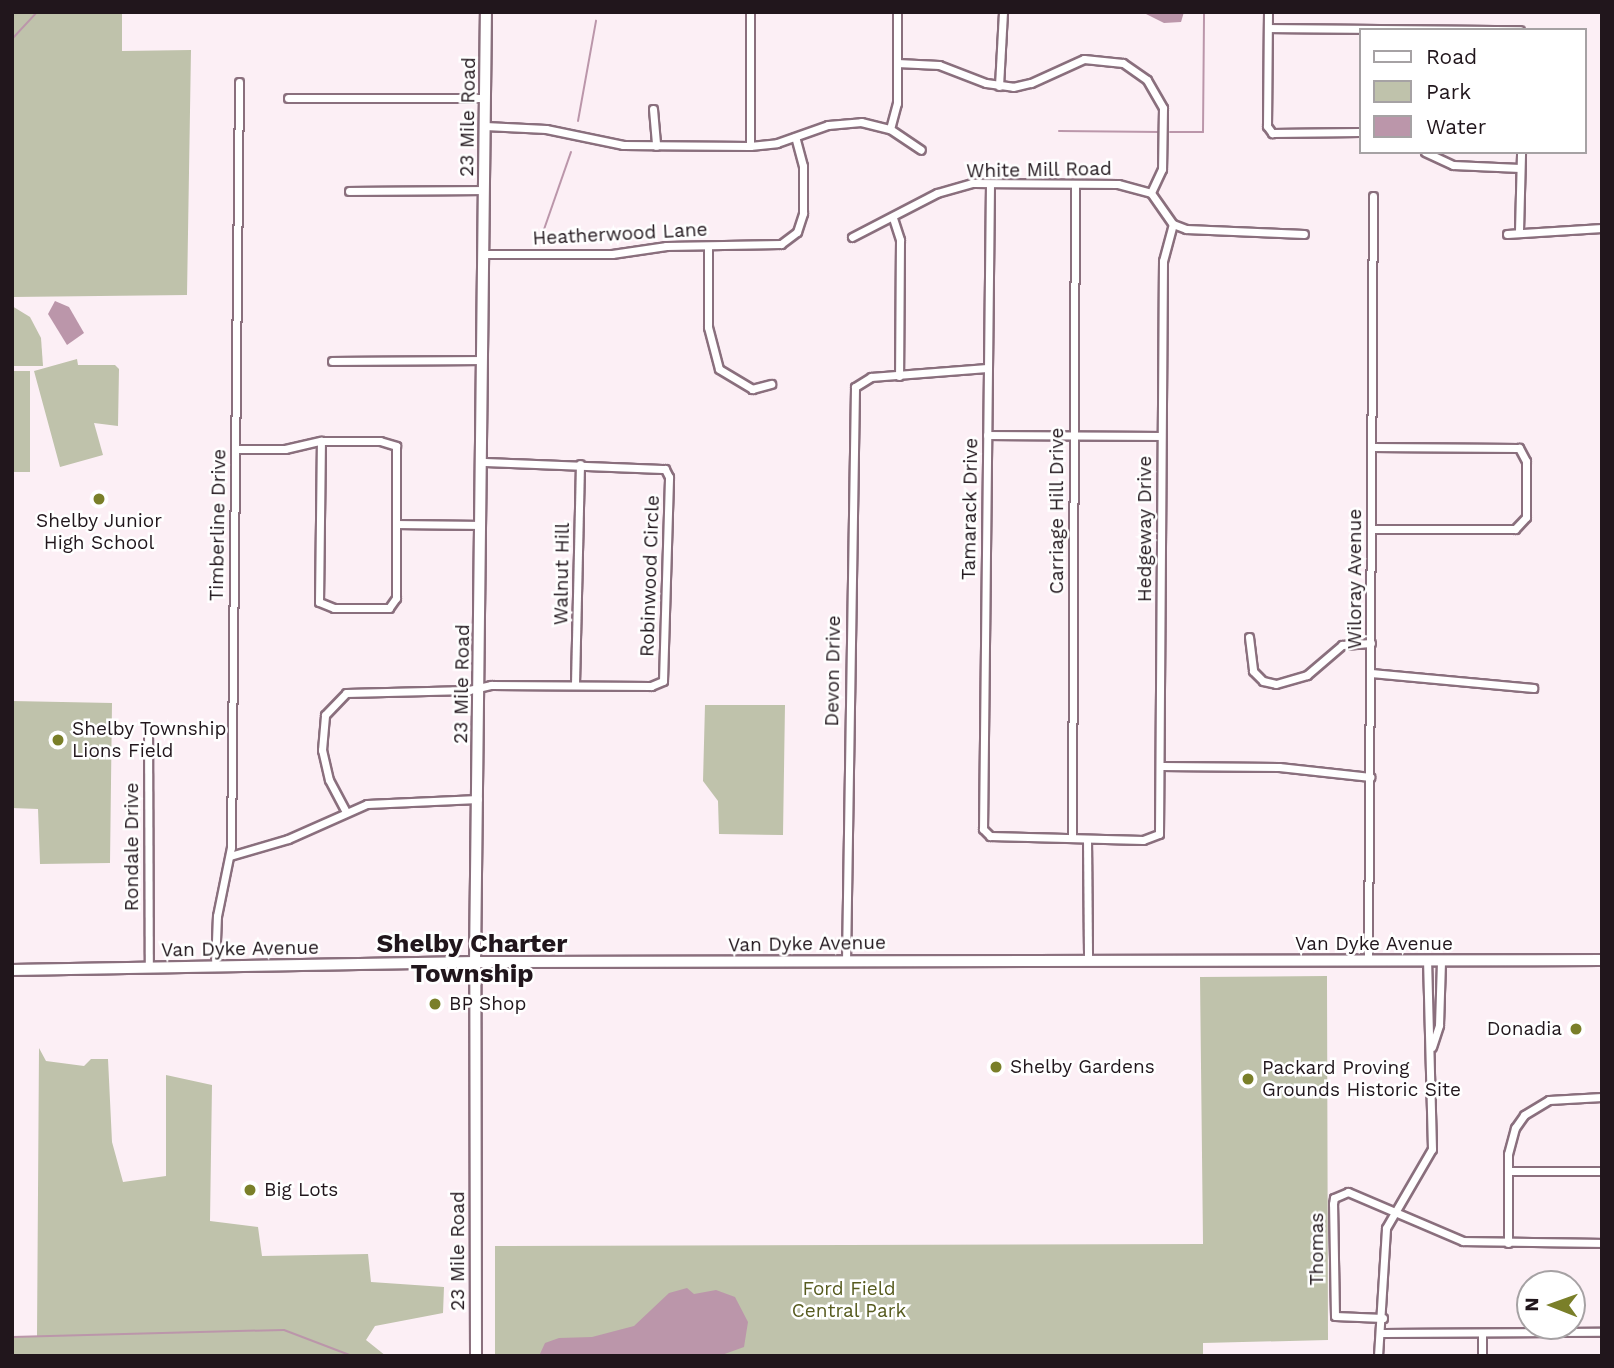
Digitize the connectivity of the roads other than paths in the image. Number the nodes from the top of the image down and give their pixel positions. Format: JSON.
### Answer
{"nodes":[{"id":1,"x":486,"y":12,"type":"edge"},
{"id":2,"x":750,"y":12,"type":"edge"},
{"id":3,"x":897,"y":12,"type":"edge"},
{"id":4,"x":1003,"y":12,"type":"edge"},
{"id":5,"x":1268,"y":12,"type":"edge"},
{"id":6,"x":1268,"y":28,"type":"junction"},
{"id":7,"x":1358,"y":29,"type":"edge"},
{"id":8,"x":897,"y":63,"type":"junction"},
{"id":9,"x":239,"y":82,"type":"dead end"},
{"id":10,"x":999,"y":86,"type":"junction"},
{"id":11,"x":288,"y":98,"type":"dead end"},
{"id":12,"x":485,"y":98,"type":"junction"},
{"id":13,"x":653,"y":109,"type":"dead end"},
{"id":14,"x":485,"y":126,"type":"junction"},
{"id":15,"x":890,"y":129,"type":"junction"},
{"id":16,"x":1358,"y":132,"type":"edge"},
{"id":17,"x":795,"y":137,"type":"junction"},
{"id":18,"x":656,"y":146,"type":"junction"},
{"id":19,"x":750,"y":146,"type":"junction"},
{"id":20,"x":921,"y":150,"type":"dead end"},
{"id":21,"x":1429,"y":154,"type":"edge"},
{"id":22,"x":1521,"y":154,"type":"edge"},
{"id":23,"x":1520,"y":168,"type":"junction"},
{"id":24,"x":990,"y":184,"type":"junction"},
{"id":25,"x":1075,"y":184,"type":"junction"},
{"id":26,"x":484,"y":190,"type":"junction"},
{"id":27,"x":349,"y":191,"type":"dead end"},
{"id":28,"x":1151,"y":193,"type":"junction"},
{"id":29,"x":1373,"y":196,"type":"dead end"},
{"id":30,"x":893,"y":218,"type":"junction"},
{"id":31,"x":1173,"y":224,"type":"junction"},
{"id":32,"x":1602,"y":228,"type":"edge"},
{"id":33,"x":1519,"y":230,"type":"junction"},
{"id":34,"x":1304,"y":234,"type":"dead end"},
{"id":35,"x":1507,"y":234,"type":"dead end"},
{"id":36,"x":852,"y":237,"type":"dead end"},
{"id":37,"x":708,"y":246,"type":"junction"},
{"id":38,"x":484,"y":254,"type":"junction"},
{"id":39,"x":482,"y":360,"type":"junction"},
{"id":40,"x":332,"y":361,"type":"dead end"},
{"id":41,"x":987,"y":368,"type":"junction"},
{"id":42,"x":899,"y":376,"type":"junction"},
{"id":43,"x":771,"y":384,"type":"dead end"},
{"id":44,"x":987,"y":435,"type":"junction"},
{"id":45,"x":1073,"y":435,"type":"junction"},
{"id":46,"x":1161,"y":436,"type":"junction"},
{"id":47,"x":321,"y":441,"type":"junction"},
{"id":48,"x":1371,"y":447,"type":"junction"},
{"id":49,"x":235,"y":450,"type":"junction"},
{"id":50,"x":482,"y":462,"type":"junction"},
{"id":51,"x":580,"y":464,"type":"junction"},
{"id":52,"x":398,"y":524,"type":"junction"},
{"id":53,"x":481,"y":525,"type":"junction"},
{"id":54,"x":1371,"y":529,"type":"junction"},
{"id":55,"x":1249,"y":637,"type":"dead end"},
{"id":56,"x":1371,"y":643,"type":"junction"},
{"id":57,"x":1371,"y":673,"type":"junction"},
{"id":58,"x":575,"y":684,"type":"junction"},
{"id":59,"x":479,"y":687,"type":"junction"},
{"id":60,"x":1533,"y":688,"type":"dead end"},
{"id":61,"x":148,"y":727,"type":"dead end"},
{"id":62,"x":1161,"y":766,"type":"junction"},
{"id":63,"x":1370,"y":777,"type":"junction"},
{"id":64,"x":478,"y":799,"type":"junction"},
{"id":65,"x":345,"y":810,"type":"junction"},
{"id":66,"x":1072,"y":838,"type":"junction"},
{"id":67,"x":1087,"y":839,"type":"junction"},
{"id":68,"x":230,"y":856,"type":"junction"},
{"id":69,"x":1602,"y":960,"type":"edge"},
{"id":70,"x":846,"y":961,"type":"junction"},
{"id":71,"x":1088,"y":961,"type":"junction"},
{"id":72,"x":1368,"y":961,"type":"junction"},
{"id":73,"x":1427,"y":961,"type":"junction"},
{"id":74,"x":1441,"y":961,"type":"junction"},
{"id":75,"x":475,"y":962,"type":"junction"},
{"id":76,"x":215,"y":967,"type":"junction"},
{"id":77,"x":149,"y":968,"type":"junction"},
{"id":78,"x":12,"y":970,"type":"edge"},
{"id":79,"x":1432,"y":1048,"type":"junction"},
{"id":80,"x":1602,"y":1097,"type":"edge"},
{"id":81,"x":1508,"y":1171,"type":"junction"},
{"id":82,"x":1602,"y":1171,"type":"edge"},
{"id":83,"x":1394,"y":1208,"type":"junction"},
{"id":84,"x":1508,"y":1243,"type":"junction"},
{"id":85,"x":1602,"y":1243,"type":"edge"},
{"id":86,"x":1383,"y":1318,"type":"junction"},
{"id":87,"x":1482,"y":1332,"type":"junction"},
{"id":88,"x":1602,"y":1332,"type":"edge"},
{"id":89,"x":1383,"y":1333,"type":"junction"},
{"id":90,"x":477,"y":1356,"type":"edge"},
{"id":91,"x":1378,"y":1356,"type":"edge"},
{"id":92,"x":1482,"y":1356,"type":"edge"}],
"edges":[{"from":1,"to":12,"type":"main road","name":"23 Mile Road"},
{"from":2,"to":19,"type":"street"},
{"from":3,"to":8,"type":"street"},
{"from":4,"to":10,"type":"street"},
{"from":5,"to":6,"type":"street"},
{"from":6,"to":7,"type":"street"},
{"from":6,"to":16,"type":"street"},
{"from":8,"to":10,"type":"street"},
{"from":8,"to":15,"type":"street"},
{"from":9,"to":49,"type":"street","name":"Timberline Drive"},
{"from":10,"to":28,"type":"street"},
{"from":11,"to":12,"type":"street"},
{"from":12,"to":14,"type":"main road","name":"23 Mile Road"},
{"from":13,"to":18,"type":"street"},
{"from":14,"to":18,"type":"street"},
{"from":14,"to":26,"type":"main road","name":"23 Mile Road"},
{"from":15,"to":17,"type":"street"},
{"from":15,"to":20,"type":"street"},
{"from":17,"to":19,"type":"street"},
{"from":17,"to":37,"type":"street","name":"Heatherwood Lane"},
{"from":18,"to":19,"type":"street"},
{"from":21,"to":23,"type":"street"},
{"from":22,"to":23,"type":"street"},
{"from":23,"to":33,"type":"street"},
{"from":24,"to":25,"type":"street","name":"White Mill Road"},
{"from":24,"to":30,"type":"street","name":"White Mill Road"},
{"from":24,"to":41,"type":"street","name":"Tamarack Drive"},
{"from":25,"to":28,"type":"street","name":"White Mill Road"},
{"from":25,"to":45,"type":"street","name":"Carriage Hill Drive"},
{"from":26,"to":27,"type":"street"},
{"from":26,"to":38,"type":"main road","name":"23 Mile Road"},
{"from":28,"to":31,"type":"street"},
{"from":29,"to":48,"type":"street","name":"Wiloray Avenue"},
{"from":30,"to":36,"type":"street","name":"White Mill Road"},
{"from":30,"to":42,"type":"street"},
{"from":31,"to":34,"type":"street"},
{"from":31,"to":46,"type":"street","name":"Hedgeway Drive"},
{"from":32,"to":33,"type":"street"},
{"from":33,"to":35,"type":"street"},
{"from":37,"to":38,"type":"street","name":"Heatherwood Lane"},
{"from":37,"to":43,"type":"street"},
{"from":38,"to":39,"type":"main road","name":"23 Mile Road"},
{"from":39,"to":40,"type":"street"},
{"from":39,"to":50,"type":"main road","name":"23 Mile Road"},
{"from":41,"to":42,"type":"street"},
{"from":41,"to":44,"type":"street","name":"Tamarack Drive"},
{"from":42,"to":70,"type":"street","name":"Devon Drive"},
{"from":44,"to":45,"type":"street"},
{"from":44,"to":66,"type":"street","name":"Tamarack Drive"},
{"from":45,"to":46,"type":"street"},
{"from":45,"to":66,"type":"street","name":"Carriage Hill Drive"},
{"from":46,"to":62,"type":"street","name":"Hedgeway Drive"},
{"from":47,"to":49,"type":"street"},
{"from":47,"to":52,"type":"street"},
{"from":47,"to":52,"type":"street"},
{"from":48,"to":54,"type":"street","name":"Wiloray Avenue"},
{"from":48,"to":54,"type":"street"},
{"from":49,"to":68,"type":"street","name":"Timberline Drive"},
{"from":50,"to":51,"type":"street"},
{"from":50,"to":53,"type":"main road","name":"23 Mile Road"},
{"from":51,"to":58,"type":"street","name":"Walnut Hill"},
{"from":51,"to":58,"type":"street","name":"Robinwood Circle"},
{"from":52,"to":53,"type":"street"},
{"from":53,"to":59,"type":"main road","name":"23 Mile Road"},
{"from":54,"to":56,"type":"street","name":"Wiloray Avenue"},
{"from":55,"to":56,"type":"street"},
{"from":56,"to":57,"type":"street","name":"Wiloray Avenue"},
{"from":57,"to":60,"type":"street"},
{"from":57,"to":63,"type":"street","name":"Wiloray Avenue"},
{"from":58,"to":59,"type":"street"},
{"from":59,"to":64,"type":"main road","name":"23 Mile Road"},
{"from":59,"to":65,"type":"street"},
{"from":61,"to":77,"type":"street","name":"Rondale Drive"},
{"from":62,"to":63,"type":"street"},
{"from":62,"to":67,"type":"street","name":"Hedgeway Drive"},
{"from":63,"to":72,"type":"street","name":"Wiloray Avenue"},
{"from":64,"to":65,"type":"street"},
{"from":64,"to":75,"type":"main road","name":"23 Mile Road"},
{"from":65,"to":68,"type":"street"},
{"from":66,"to":67,"type":"street"},
{"from":67,"to":71,"type":"street"},
{"from":68,"to":76,"type":"street","name":"Timberline Drive"},
{"from":69,"to":74,"type":"main road","name":"Van Dyke Avenue"},
{"from":70,"to":71,"type":"main road","name":"Van Dyke Avenue"},
{"from":70,"to":75,"type":"main road","name":"Van Dyke Avenue"},
{"from":71,"to":72,"type":"main road","name":"Van Dyke Avenue"},
{"from":72,"to":73,"type":"main road","name":"Van Dyke Avenue"},
{"from":73,"to":74,"type":"main road","name":"Van Dyke Avenue"},
{"from":73,"to":79,"type":"street"},
{"from":74,"to":79,"type":"street"},
{"from":75,"to":76,"type":"main road","name":"Van Dyke Avenue"},
{"from":75,"to":90,"type":"main road","name":"23 Mile Road"},
{"from":76,"to":77,"type":"main road","name":"Van Dyke Avenue"},
{"from":77,"to":78,"type":"main road","name":"Van Dyke Avenue"},
{"from":79,"to":83,"type":"street"},
{"from":80,"to":81,"type":"street"},
{"from":81,"to":82,"type":"street"},
{"from":81,"to":84,"type":"street"},
{"from":83,"to":84,"type":"street"},
{"from":83,"to":86,"type":"street"},
{"from":83,"to":86,"type":"street","name":"Thomas"},
{"from":84,"to":85,"type":"street"},
{"from":86,"to":89,"type":"street"},
{"from":87,"to":88,"type":"street"},
{"from":87,"to":89,"type":"street"},
{"from":87,"to":92,"type":"street"},
{"from":89,"to":91,"type":"street"}]}
